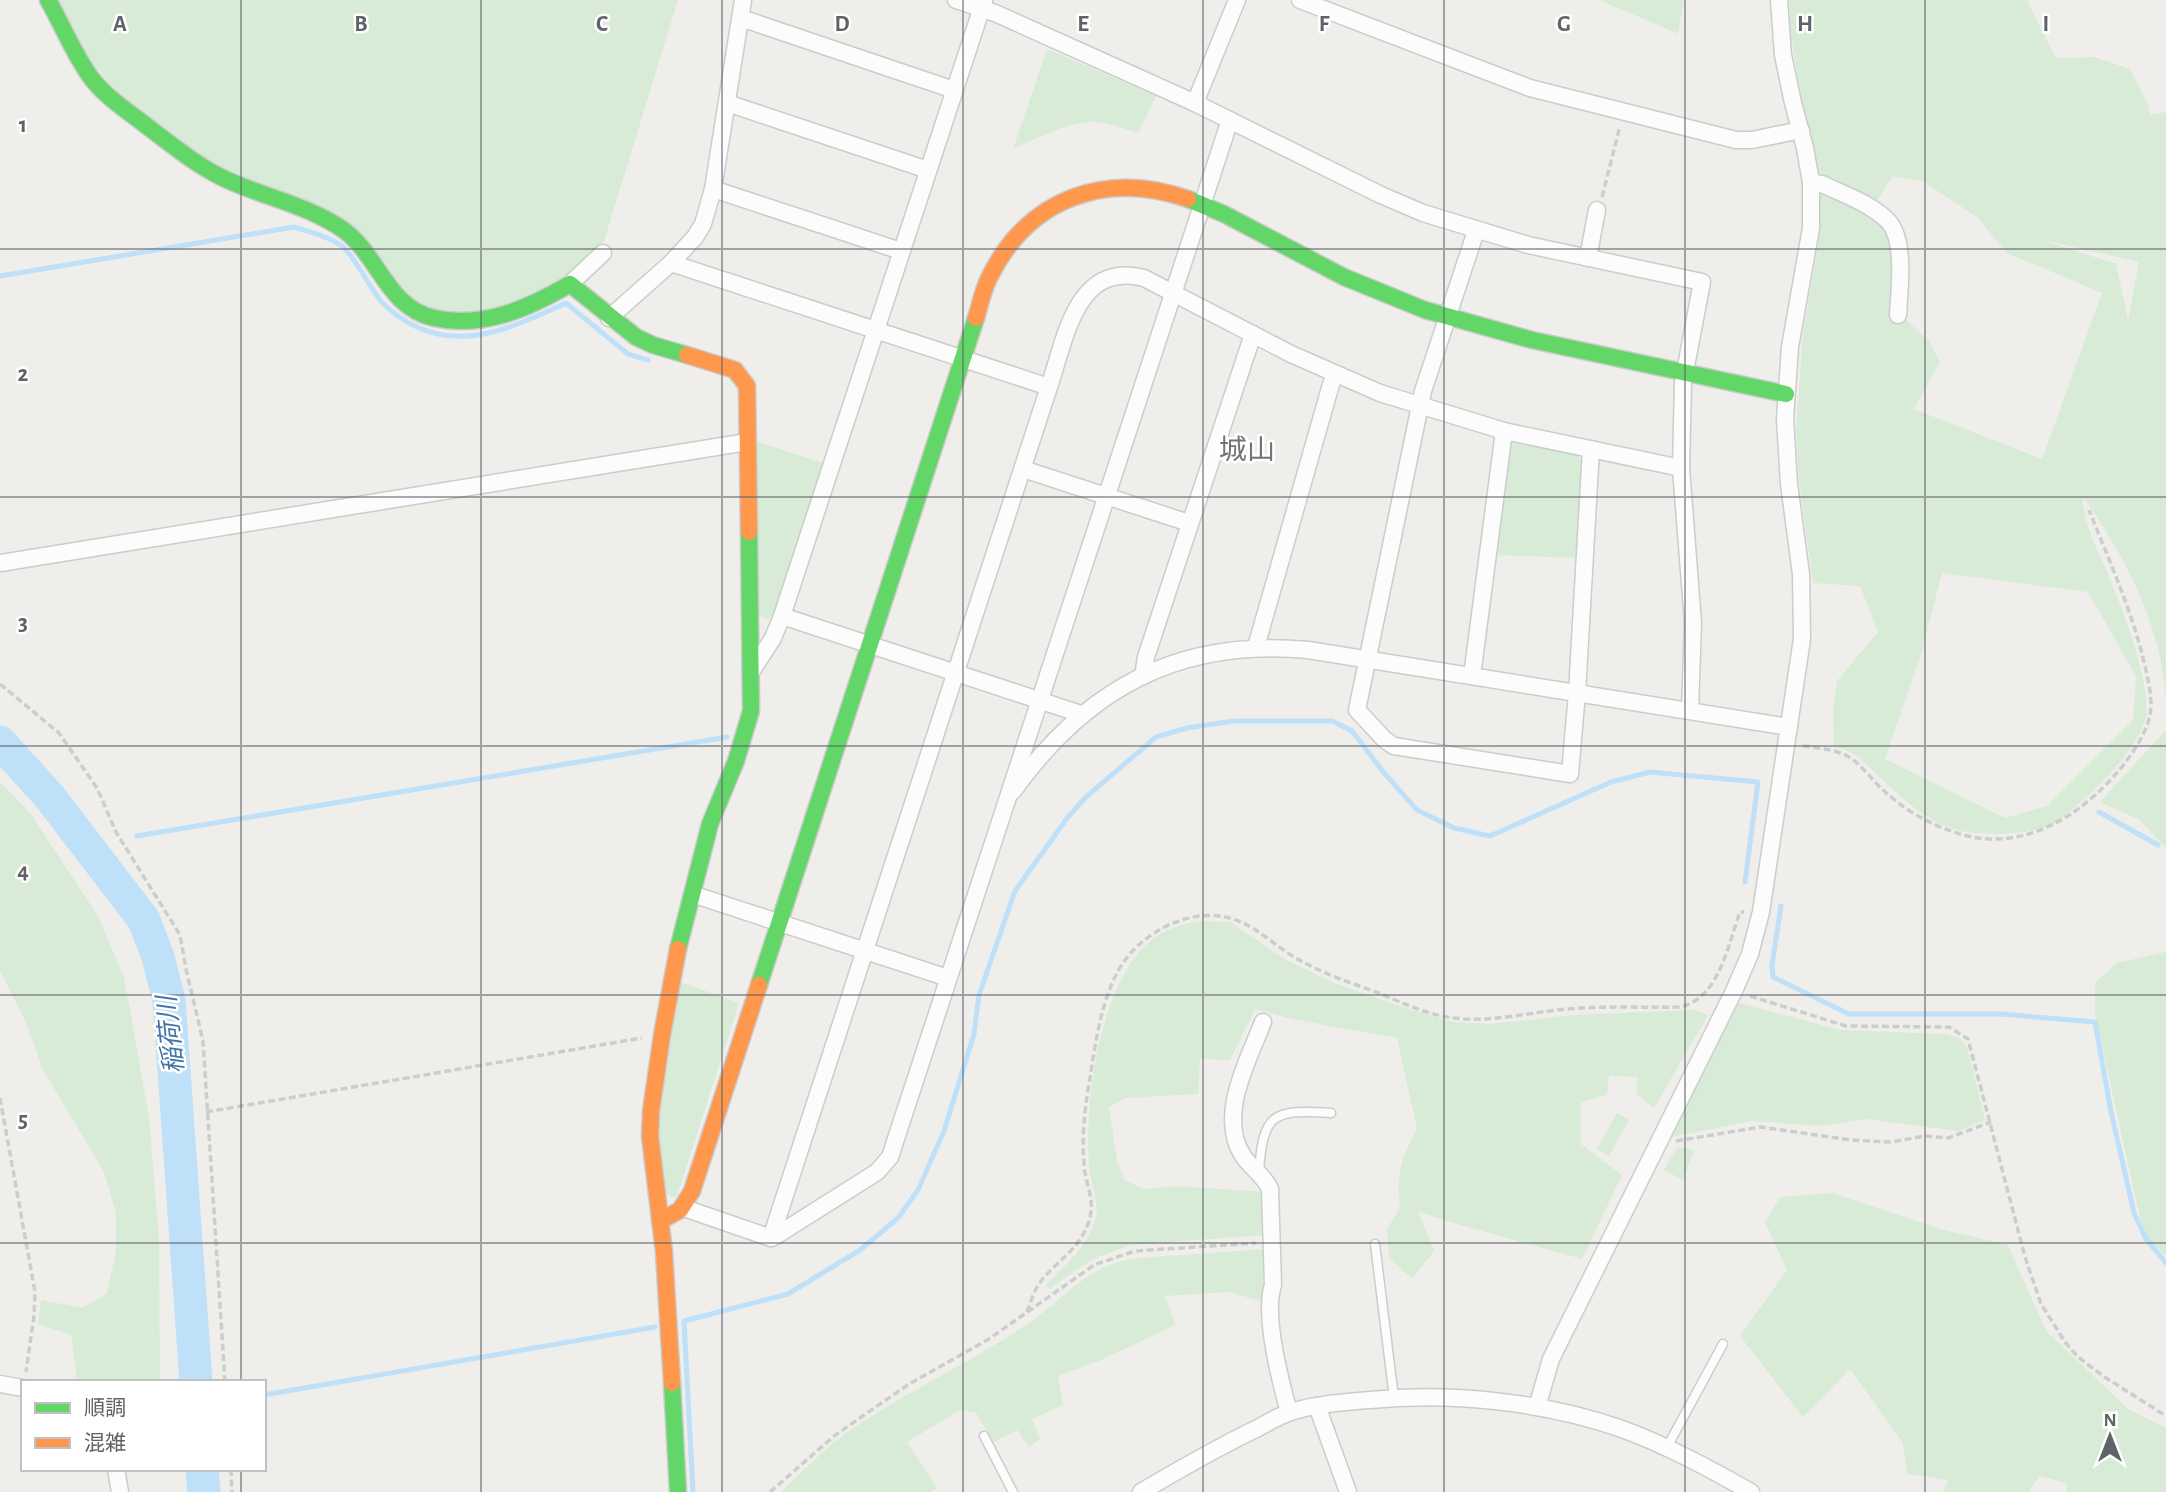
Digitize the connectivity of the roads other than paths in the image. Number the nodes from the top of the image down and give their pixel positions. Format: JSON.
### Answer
{"nodes":[{"id":1,"x":48,"y":0,"type":"edge"},
{"id":2,"x":743,"y":0,"type":"edge"},
{"id":3,"x":957,"y":0,"type":"edge"},
{"id":4,"x":1237,"y":0,"type":"edge"},
{"id":5,"x":1300,"y":0,"type":"edge"},
{"id":6,"x":1779,"y":0,"type":"edge"},
{"id":7,"x":983,"y":4,"type":"edge"},
{"id":8,"x":741,"y":18,"type":"junction"},
{"id":9,"x":954,"y":90,"type":"junction"},
{"id":10,"x":727,"y":103,"type":"junction"},
{"id":11,"x":1195,"y":103,"type":"junction"},
{"id":12,"x":1230,"y":120,"type":"junction"},
{"id":13,"x":1801,"y":130,"type":"junction"},
{"id":14,"x":928,"y":170,"type":"junction"},
{"id":15,"x":1811,"y":182,"type":"junction"},
{"id":16,"x":713,"y":189,"type":"junction"},
{"id":17,"x":1202,"y":204,"type":"junction"},
{"id":18,"x":1597,"y":210,"type":"road end"},
{"id":19,"x":1476,"y":231,"type":"junction"},
{"id":20,"x":901,"y":251,"type":"junction"},
{"id":21,"x":603,"y":253,"type":"dead end"},
{"id":22,"x":1588,"y":258,"type":"junction"},
{"id":23,"x":671,"y":263,"type":"junction"},
{"id":24,"x":570,"y":284,"type":"junction"},
{"id":25,"x":1172,"y":293,"type":"junction"},
{"id":26,"x":1898,"y":315,"type":"dead end"},
{"id":27,"x":609,"y":317,"type":"junction"},
{"id":28,"x":1447,"y":317,"type":"junction"},
{"id":29,"x":875,"y":331,"type":"junction"},
{"id":30,"x":1253,"y":334,"type":"junction"},
{"id":31,"x":963,"y":359,"type":"junction"},
{"id":32,"x":1684,"y":372,"type":"junction"},
{"id":33,"x":1334,"y":374,"type":"junction"},
{"id":34,"x":1049,"y":387,"type":"junction"},
{"id":35,"x":1786,"y":394,"type":"junction"},
{"id":36,"x":1419,"y":407,"type":"junction"},
{"id":37,"x":1504,"y":431,"type":"junction"},
{"id":38,"x":747,"y":442,"type":"junction"},
{"id":39,"x":1591,"y":449,"type":"junction"},
{"id":40,"x":1681,"y":468,"type":"junction"},
{"id":41,"x":1023,"y":469,"type":"junction"},
{"id":42,"x":1106,"y":496,"type":"junction"},
{"id":43,"x":1189,"y":523,"type":"junction"},
{"id":44,"x":0,"y":563,"type":"edge"},
{"id":45,"x":782,"y":617,"type":"junction"},
{"id":46,"x":870,"y":645,"type":"junction"},
{"id":47,"x":1256,"y":647,"type":"junction"},
{"id":48,"x":1366,"y":659,"type":"junction"},
{"id":49,"x":751,"y":672,"type":"junction"},
{"id":50,"x":956,"y":673,"type":"junction"},
{"id":51,"x":1143,"y":676,"type":"junction"},
{"id":52,"x":1472,"y":676,"type":"junction"},
{"id":53,"x":1577,"y":693,"type":"junction"},
{"id":54,"x":1039,"y":701,"type":"junction"},
{"id":55,"x":1690,"y":710,"type":"junction"},
{"id":56,"x":1081,"y":715,"type":"junction"},
{"id":57,"x":1788,"y":735,"type":"junction"},
{"id":58,"x":1006,"y":802,"type":"junction"},
{"id":59,"x":692,"y":894,"type":"junction"},
{"id":60,"x":779,"y":921,"type":"junction"},
{"id":61,"x":866,"y":950,"type":"junction"},
{"id":62,"x":948,"y":978,"type":"junction"},
{"id":63,"x":1263,"y":1022,"type":"dead end"},
{"id":64,"x":1331,"y":1113,"type":"dead end"},
{"id":65,"x":1259,"y":1172,"type":"junction"},
{"id":66,"x":684,"y":1208,"type":"junction"},
{"id":67,"x":660,"y":1221,"type":"junction"},
{"id":68,"x":771,"y":1238,"type":"junction"},
{"id":69,"x":1375,"y":1244,"type":"dead end"},
{"id":70,"x":1723,"y":1344,"type":"dead end"},
{"id":71,"x":0,"y":1384,"type":"edge"},
{"id":72,"x":21,"y":1387,"type":"edge"},
{"id":73,"x":1394,"y":1398,"type":"junction"},
{"id":74,"x":1317,"y":1406,"type":"junction"},
{"id":75,"x":1537,"y":1407,"type":"junction"},
{"id":76,"x":1289,"y":1412,"type":"junction"},
{"id":77,"x":984,"y":1436,"type":"dead end"},
{"id":78,"x":1666,"y":1448,"type":"junction"},
{"id":79,"x":116,"y":1471,"type":"edge"},
{"id":80,"x":120,"y":1492,"type":"edge"},
{"id":81,"x":678,"y":1492,"type":"edge"},
{"id":82,"x":1013,"y":1492,"type":"edge"},
{"id":83,"x":1142,"y":1492,"type":"edge"},
{"id":84,"x":1348,"y":1492,"type":"edge"},
{"id":85,"x":1751,"y":1492,"type":"edge"}],
"edges":[{"from":1,"to":24,"type":"street"},
{"from":2,"to":8,"type":"street"},
{"from":3,"to":7,"type":"street"},
{"from":4,"to":11,"type":"street"},
{"from":5,"to":13,"type":"street"},
{"from":6,"to":13,"type":"street"},
{"from":7,"to":9,"type":"street"},
{"from":7,"to":11,"type":"street"},
{"from":8,"to":9,"type":"street"},
{"from":8,"to":10,"type":"street"},
{"from":9,"to":14,"type":"street"},
{"from":10,"to":14,"type":"street"},
{"from":10,"to":16,"type":"street"},
{"from":11,"to":12,"type":"street"},
{"from":12,"to":17,"type":"street"},
{"from":12,"to":19,"type":"street"},
{"from":13,"to":15,"type":"street"},
{"from":14,"to":20,"type":"street"},
{"from":15,"to":26,"type":"street"},
{"from":15,"to":35,"type":"street"},
{"from":16,"to":20,"type":"street"},
{"from":16,"to":23,"type":"street"},
{"from":17,"to":25,"type":"street"},
{"from":17,"to":28,"type":"street"},
{"from":17,"to":31,"type":"street"},
{"from":18,"to":22,"type":"street"},
{"from":19,"to":22,"type":"street"},
{"from":19,"to":28,"type":"street"},
{"from":20,"to":29,"type":"street"},
{"from":21,"to":24,"type":"street"},
{"from":22,"to":32,"type":"street"},
{"from":23,"to":27,"type":"street"},
{"from":23,"to":29,"type":"street"},
{"from":24,"to":27,"type":"street"},
{"from":25,"to":30,"type":"street"},
{"from":25,"to":34,"type":"street"},
{"from":25,"to":42,"type":"street"},
{"from":27,"to":38,"type":"street"},
{"from":28,"to":32,"type":"street"},
{"from":28,"to":36,"type":"street"},
{"from":29,"to":31,"type":"street"},
{"from":29,"to":45,"type":"street"},
{"from":30,"to":33,"type":"street"},
{"from":30,"to":43,"type":"street"},
{"from":31,"to":34,"type":"street"},
{"from":31,"to":46,"type":"street"},
{"from":32,"to":35,"type":"street"},
{"from":32,"to":40,"type":"street"},
{"from":33,"to":36,"type":"street"},
{"from":33,"to":47,"type":"street"},
{"from":34,"to":41,"type":"street"},
{"from":35,"to":57,"type":"street"},
{"from":36,"to":37,"type":"street"},
{"from":36,"to":48,"type":"street"},
{"from":37,"to":39,"type":"street"},
{"from":37,"to":52,"type":"street"},
{"from":38,"to":44,"type":"street"},
{"from":38,"to":49,"type":"street"},
{"from":39,"to":40,"type":"street"},
{"from":39,"to":53,"type":"street"},
{"from":40,"to":55,"type":"street"},
{"from":41,"to":42,"type":"street"},
{"from":41,"to":50,"type":"street"},
{"from":42,"to":43,"type":"street"},
{"from":42,"to":54,"type":"street"},
{"from":43,"to":51,"type":"street"},
{"from":45,"to":46,"type":"street"},
{"from":45,"to":49,"type":"street"},
{"from":46,"to":50,"type":"street"},
{"from":46,"to":60,"type":"street"},
{"from":47,"to":48,"type":"street"},
{"from":47,"to":51,"type":"street"},
{"from":48,"to":52,"type":"street"},
{"from":48,"to":53,"type":"street"},
{"from":49,"to":59,"type":"street"},
{"from":50,"to":54,"type":"street"},
{"from":50,"to":61,"type":"street"},
{"from":51,"to":56,"type":"street"},
{"from":52,"to":53,"type":"street"},
{"from":53,"to":55,"type":"street"},
{"from":54,"to":56,"type":"street"},
{"from":54,"to":58,"type":"street"},
{"from":55,"to":57,"type":"street"},
{"from":56,"to":58,"type":"street"},
{"from":57,"to":75,"type":"street"},
{"from":58,"to":62,"type":"street"},
{"from":59,"to":60,"type":"street"},
{"from":59,"to":67,"type":"street"},
{"from":60,"to":61,"type":"street"},
{"from":60,"to":66,"type":"street"},
{"from":61,"to":62,"type":"street"},
{"from":61,"to":68,"type":"street"},
{"from":62,"to":68,"type":"street"},
{"from":63,"to":65,"type":"street"},
{"from":64,"to":65,"type":"lane"},
{"from":65,"to":76,"type":"street"},
{"from":66,"to":67,"type":"street"},
{"from":66,"to":68,"type":"street"},
{"from":67,"to":81,"type":"street"},
{"from":69,"to":73,"type":"lane"},
{"from":70,"to":78,"type":"lane"},
{"from":71,"to":72,"type":"street"},
{"from":73,"to":74,"type":"street"},
{"from":73,"to":75,"type":"street"},
{"from":74,"to":76,"type":"street"},
{"from":74,"to":84,"type":"street"},
{"from":75,"to":78,"type":"street"},
{"from":76,"to":83,"type":"street"},
{"from":77,"to":82,"type":"lane"},
{"from":78,"to":85,"type":"street"},
{"from":79,"to":80,"type":"street"}]}
